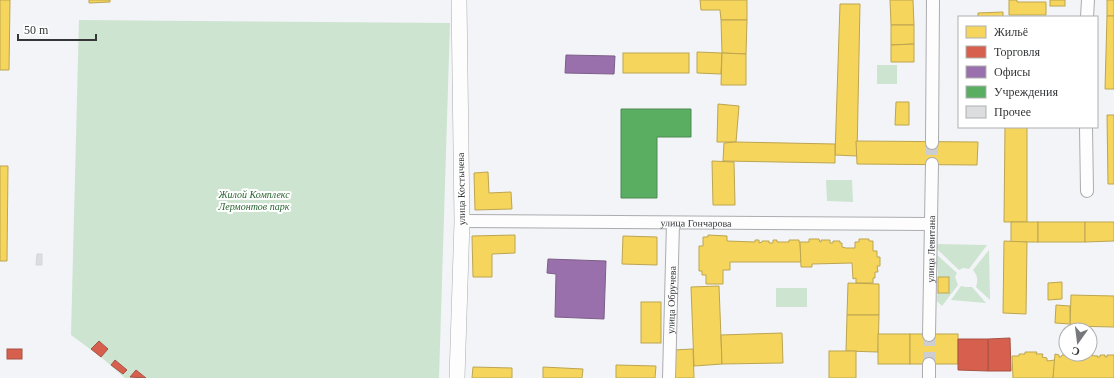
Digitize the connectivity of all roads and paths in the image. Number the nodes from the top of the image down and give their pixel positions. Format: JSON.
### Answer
{"nodes":[{"id":1,"x":459,"y":0,"type":"edge"},
{"id":2,"x":933,"y":0,"type":"edge"},
{"id":3,"x":1088,"y":0,"type":"edge"},
{"id":4,"x":1087,"y":16,"type":"edge"},
{"id":5,"x":1086,"y":128,"type":"edge"},
{"id":6,"x":932,"y":143,"type":"tunnel mouth"},
{"id":7,"x":932,"y":164,"type":"tunnel mouth"},
{"id":8,"x":1087,"y":191,"type":"dead end"},
{"id":9,"x":462,"y":222,"type":"junction"},
{"id":10,"x":672,"y":223,"type":"junction"},
{"id":11,"x":931,"y":224,"type":"junction"},
{"id":12,"x":929,"y":334,"type":"tunnel mouth"},
{"id":13,"x":929,"y":364,"type":"tunnel mouth"},
{"id":14,"x":457,"y":378,"type":"edge"},
{"id":15,"x":669,"y":378,"type":"edge"},
{"id":16,"x":929,"y":378,"type":"edge"}],
"edges":[{"from":1,"to":9,"type":"street","name":"улица Костычева"},
{"from":2,"to":6,"type":"street"},
{"from":3,"to":4,"type":"street"},
{"from":5,"to":8,"type":"street"},
{"from":7,"to":11,"type":"street","name":"улица Левитана"},
{"from":9,"to":10,"type":"street","name":"улица Гончарова"},
{"from":9,"to":14,"type":"street","name":"улица Костычева"},
{"from":10,"to":11,"type":"street","name":"улица Гончарова"},
{"from":10,"to":15,"type":"street","name":"улица Обручева"},
{"from":11,"to":12,"type":"street","name":"улица Левитана"},
{"from":13,"to":16,"type":"street"}]}
